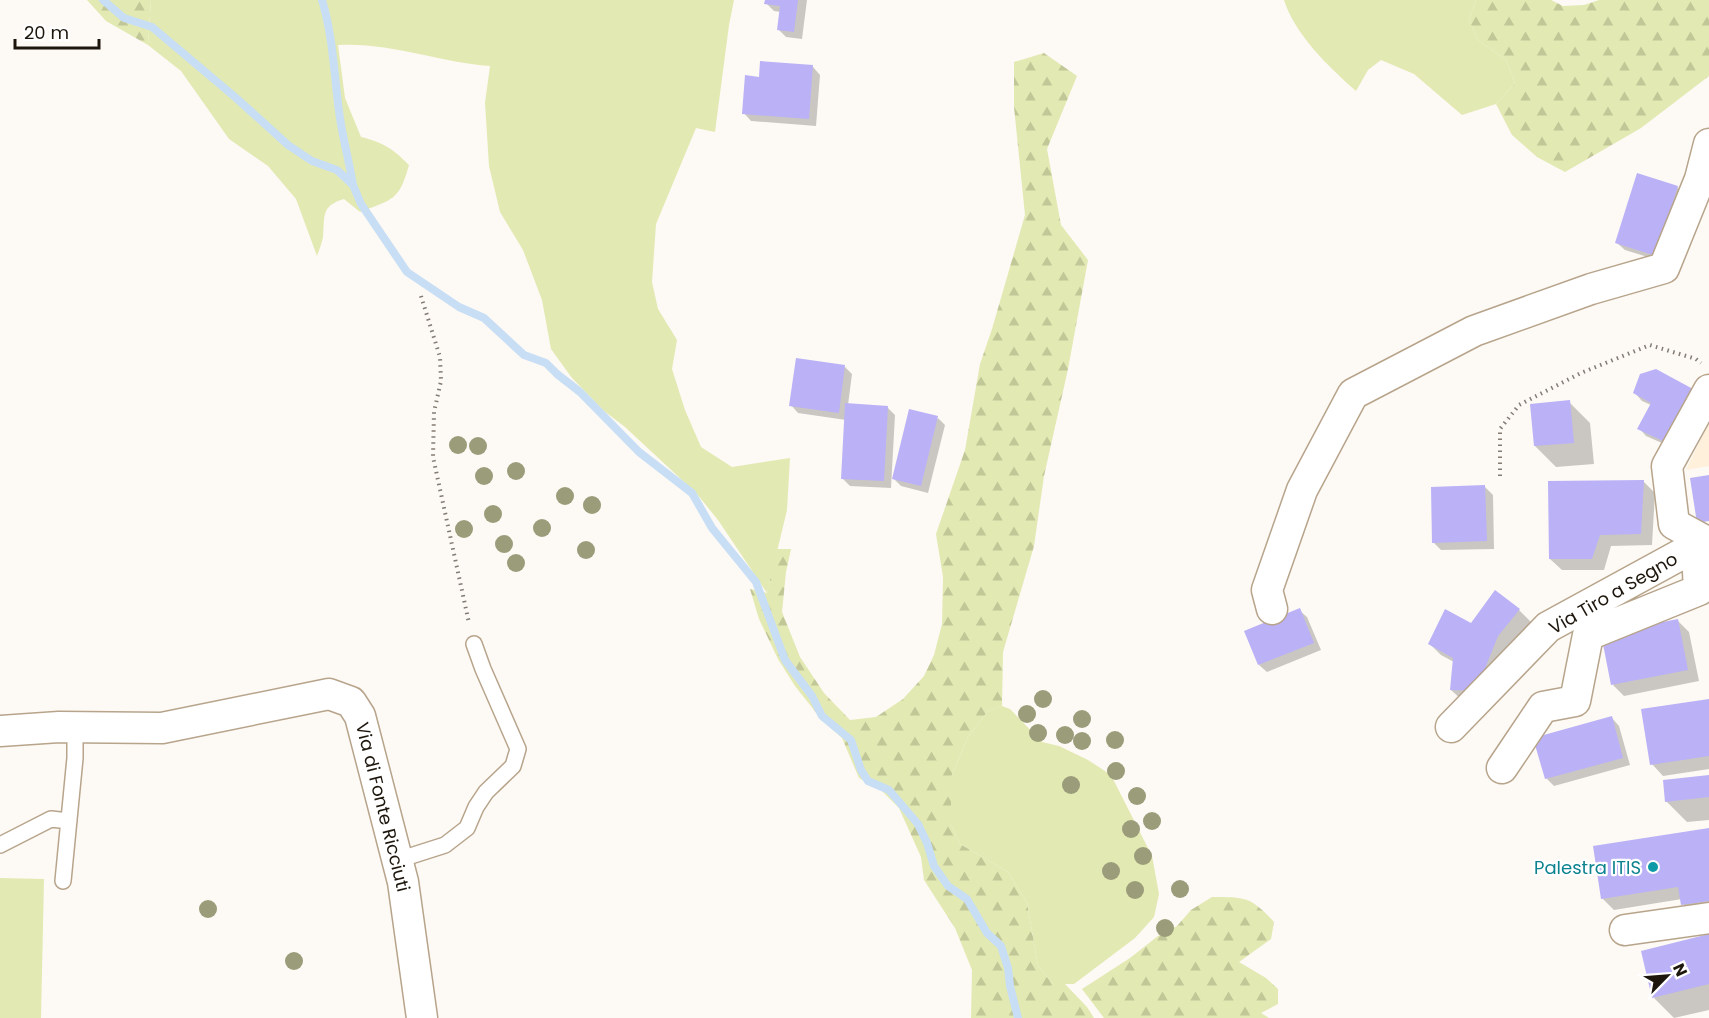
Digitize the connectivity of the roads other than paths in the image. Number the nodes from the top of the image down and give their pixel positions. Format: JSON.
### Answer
{"nodes":[{"id":1,"x":1709,"y":144,"type":"edge"},
{"id":2,"x":1709,"y":390,"type":"edge"},
{"id":3,"x":1702,"y":540,"type":"edge"},
{"id":4,"x":1272,"y":609,"type":"dead end"},
{"id":5,"x":474,"y":644,"type":"road end"},
{"id":6,"x":1451,"y":727,"type":"dead end"},
{"id":7,"x":75,"y":728,"type":"junction"},
{"id":8,"x":0,"y":731,"type":"edge"},
{"id":9,"x":1502,"y":768,"type":"dead end"},
{"id":10,"x":69,"y":821,"type":"junction"},
{"id":11,"x":0,"y":845,"type":"edge"},
{"id":12,"x":398,"y":860,"type":"junction"},
{"id":13,"x":63,"y":880,"type":"dead end"},
{"id":14,"x":1709,"y":918,"type":"edge"},
{"id":15,"x":1625,"y":930,"type":"dead end"},
{"id":16,"x":422,"y":1018,"type":"edge"}],
"edges":[{"from":1,"to":4,"type":"street"},
{"from":2,"to":3,"type":"street","name":"Via Tiro a Segno"},
{"from":3,"to":6,"type":"street","name":"Via Tiro a Segno"},
{"from":3,"to":9,"type":"street"},
{"from":5,"to":12,"type":"lane"},
{"from":7,"to":8,"type":"street","name":"Via di Fonte Ricciuti"},
{"from":7,"to":10,"type":"lane"},
{"from":7,"to":12,"type":"street","name":"Via di Fonte Ricciuti"},
{"from":10,"to":11,"type":"lane"},
{"from":10,"to":13,"type":"lane"},
{"from":12,"to":16,"type":"street","name":"Via di Fonte Ricciuti"},
{"from":14,"to":15,"type":"street"}]}
